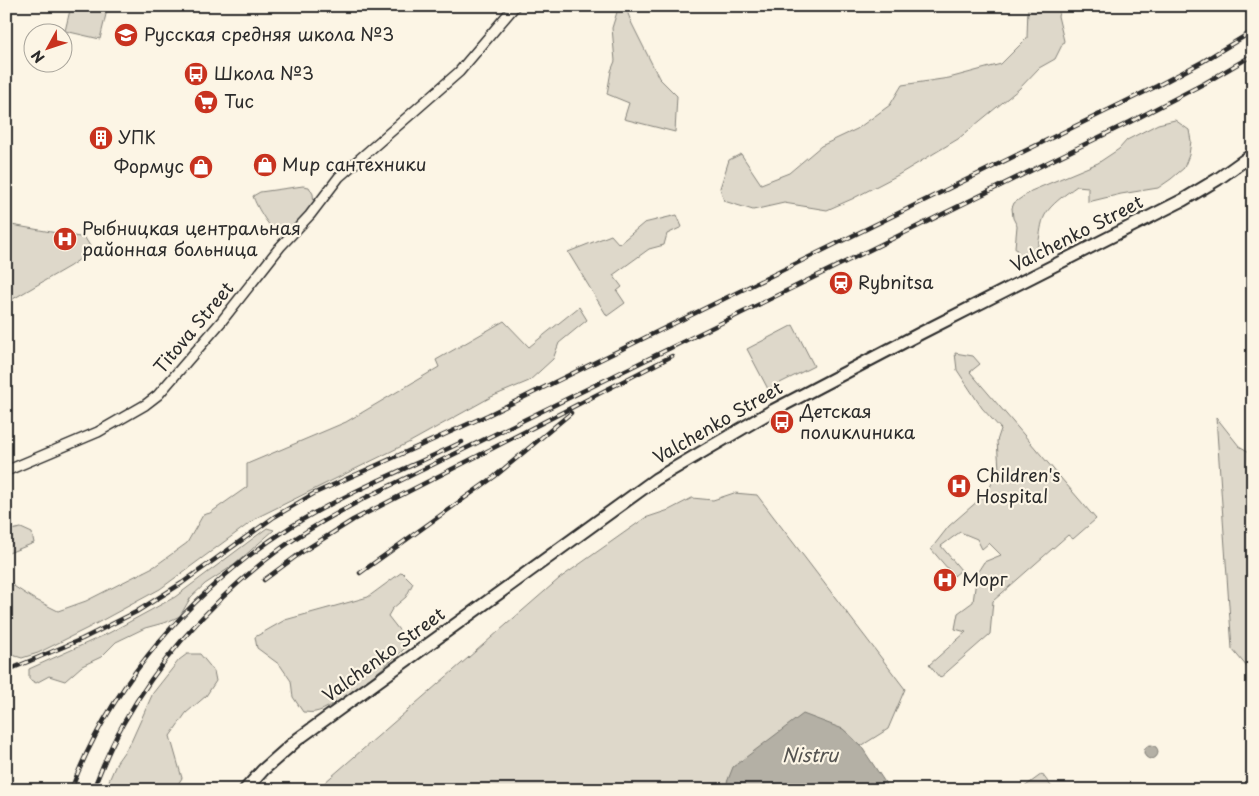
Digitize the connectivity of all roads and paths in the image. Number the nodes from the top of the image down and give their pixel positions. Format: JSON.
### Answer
{"nodes":[{"id":1,"x":514,"y":6,"type":"edge"},
{"id":2,"x":1253,"y":154,"type":"edge"},
{"id":3,"x":6,"y":471,"type":"edge"},
{"id":4,"x":245,"y":790,"type":"edge"}],
"edges":[{"from":1,"to":3,"type":"street","name":"Titova Street"},
{"from":2,"to":4,"type":"main road","name":"Valchenko Street"}]}
